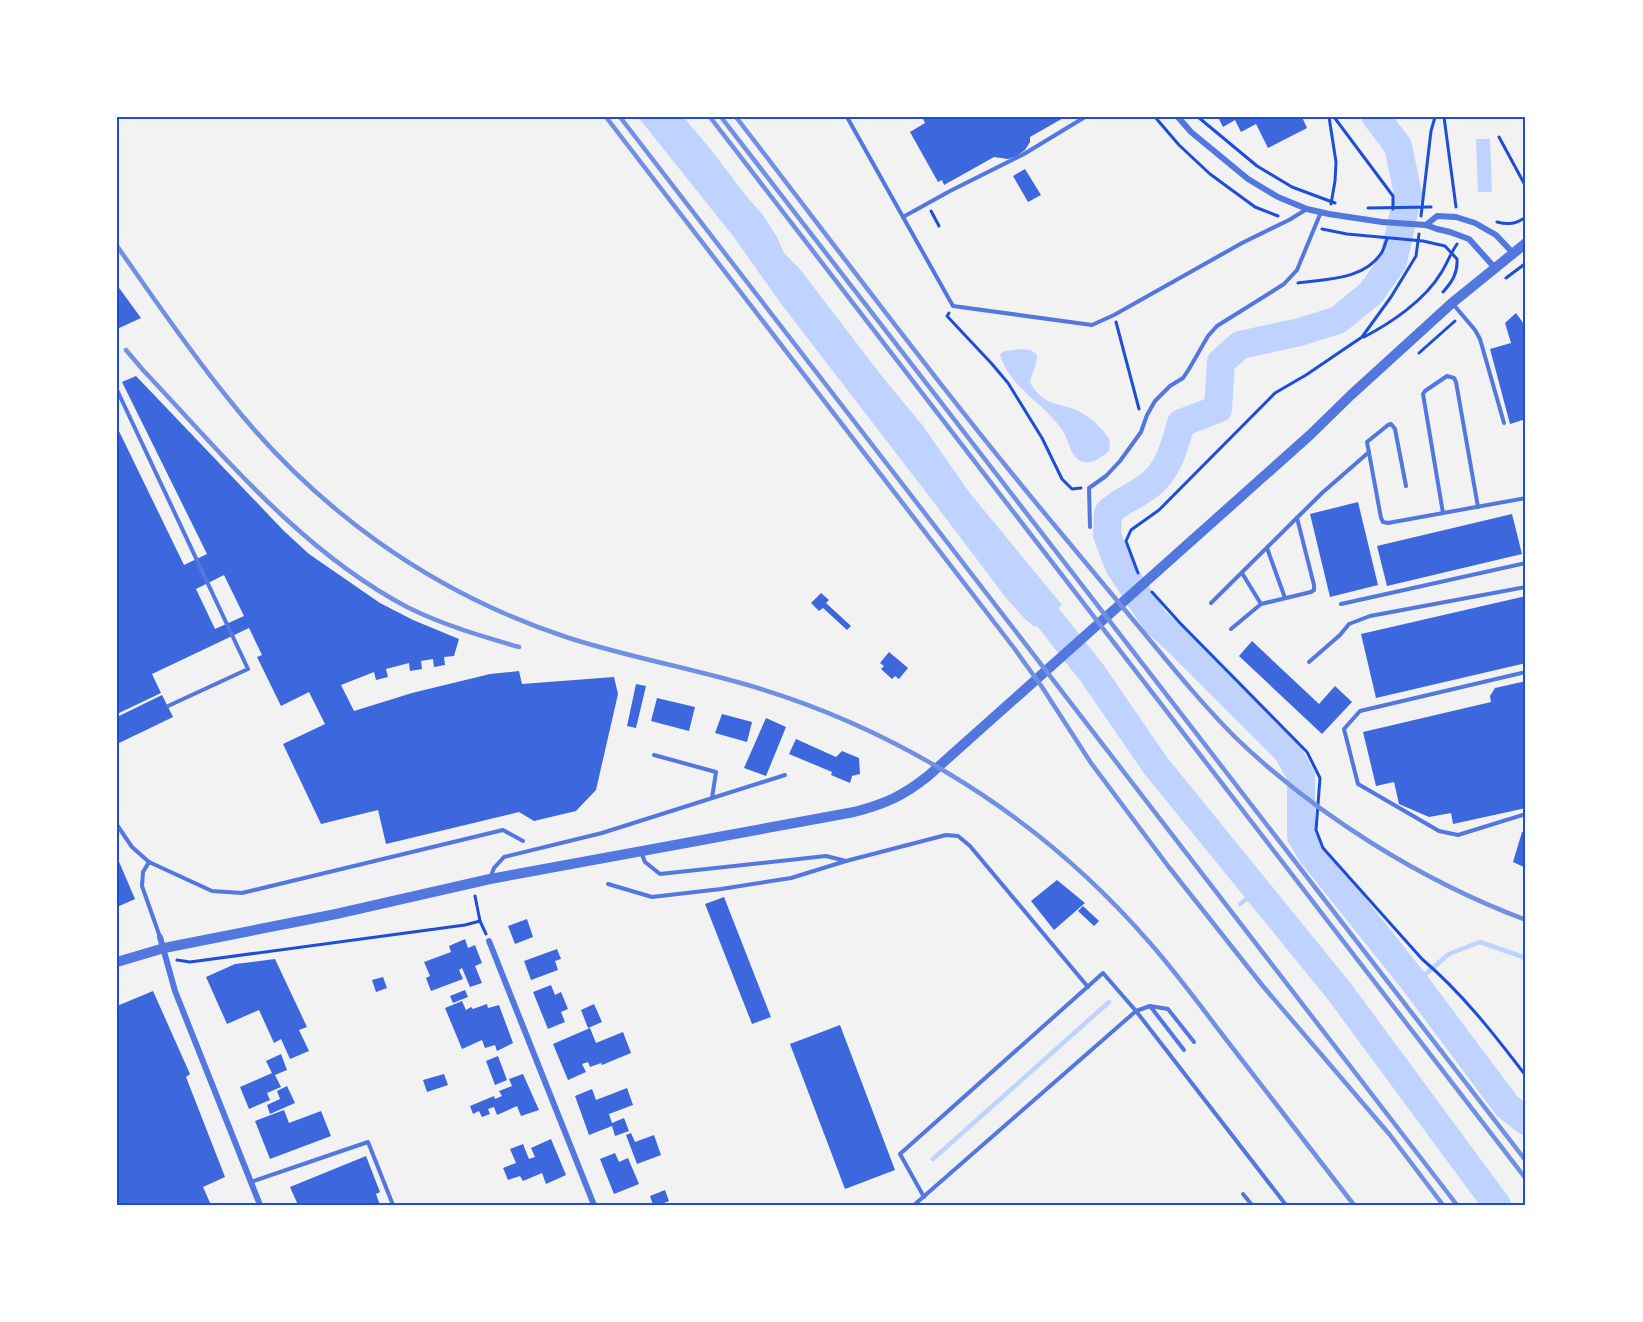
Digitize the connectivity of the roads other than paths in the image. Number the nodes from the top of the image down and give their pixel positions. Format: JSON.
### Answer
{"nodes":[{"id":1,"x":847,"y":117,"type":"edge"},
{"id":2,"x":1085,"y":117,"type":"edge"},
{"id":3,"x":1178,"y":117,"type":"edge"},
{"id":4,"x":1307,"y":209,"type":"junction"},
{"id":5,"x":1321,"y":212,"type":"junction"},
{"id":6,"x":903,"y":217,"type":"junction"},
{"id":7,"x":1425,"y":225,"type":"junction"},
{"id":8,"x":1526,"y":243,"type":"edge"},
{"id":9,"x":1514,"y":253,"type":"junction"},
{"id":10,"x":1495,"y":267,"type":"junction"},
{"id":11,"x":1452,"y":303,"type":"junction"},
{"id":12,"x":117,"y":390,"type":"edge"},
{"id":13,"x":1504,"y":423,"type":"dead end"},
{"id":14,"x":1369,"y":452,"type":"junction"},
{"id":15,"x":1406,"y":486,"type":"dead end"},
{"id":16,"x":1526,"y":498,"type":"edge"},
{"id":17,"x":1478,"y":507,"type":"junction"},
{"id":18,"x":1443,"y":513,"type":"junction"},
{"id":19,"x":1297,"y":518,"type":"junction"},
{"id":20,"x":1089,"y":527,"type":"dead end"},
{"id":21,"x":1268,"y":548,"type":"junction"},
{"id":22,"x":1526,"y":563,"type":"edge"},
{"id":23,"x":1242,"y":573,"type":"junction"},
{"id":24,"x":1526,"y":587,"type":"edge"},
{"id":25,"x":1285,"y":598,"type":"junction"},
{"id":26,"x":1211,"y":603,"type":"dead end"},
{"id":27,"x":1261,"y":604,"type":"junction"},
{"id":28,"x":1341,"y":604,"type":"dead end"},
{"id":29,"x":1231,"y":629,"type":"dead end"},
{"id":30,"x":1309,"y":662,"type":"dead end"},
{"id":31,"x":1526,"y":672,"type":"edge"},
{"id":32,"x":168,"y":706,"type":"dead end"},
{"id":33,"x":654,"y":755,"type":"dead end"},
{"id":34,"x":785,"y":775,"type":"dead end"},
{"id":35,"x":712,"y":798,"type":"junction"},
{"id":36,"x":1526,"y":814,"type":"edge"},
{"id":37,"x":117,"y":825,"type":"edge"},
{"id":38,"x":523,"y":841,"type":"dead end"},
{"id":39,"x":641,"y":851,"type":"junction"},
{"id":40,"x":846,"y":861,"type":"junction"},
{"id":41,"x":149,"y":862,"type":"junction"},
{"id":42,"x":490,"y":879,"type":"junction"},
{"id":43,"x":608,"y":884,"type":"dead end"},
{"id":44,"x":160,"y":937,"type":"joint"},
{"id":45,"x":489,"y":941,"type":"road end"},
{"id":46,"x":166,"y":954,"type":"junction"},
{"id":47,"x":117,"y":962,"type":"edge"},
{"id":48,"x":1088,"y":987,"type":"junction"},
{"id":49,"x":1150,"y":1006,"type":"junction"},
{"id":50,"x":1136,"y":1011,"type":"junction"},
{"id":51,"x":1194,"y":1042,"type":"dead end"},
{"id":52,"x":1184,"y":1050,"type":"dead end"},
{"id":53,"x":251,"y":1182,"type":"junction"},
{"id":54,"x":1243,"y":1194,"type":"dead end"},
{"id":55,"x":924,"y":1197,"type":"junction"},
{"id":56,"x":260,"y":1205,"type":"edge"},
{"id":57,"x":393,"y":1205,"type":"edge"},
{"id":58,"x":594,"y":1205,"type":"edge"},
{"id":59,"x":914,"y":1205,"type":"edge"},
{"id":60,"x":1252,"y":1205,"type":"edge"},
{"id":61,"x":1286,"y":1205,"type":"edge"}],
"edges":[{"from":1,"to":6,"type":"lane"},
{"from":2,"to":6,"type":"lane"},
{"from":3,"to":4,"type":"street"},
{"from":4,"to":5,"type":"street"},
{"from":4,"to":6,"type":"lane"},
{"from":5,"to":7,"type":"street"},
{"from":5,"to":20,"type":"lane"},
{"from":7,"to":9,"type":"street"},
{"from":7,"to":10,"type":"street"},
{"from":8,"to":9,"type":"street"},
{"from":9,"to":10,"type":"street"},
{"from":10,"to":11,"type":"street"},
{"from":11,"to":13,"type":"lane"},
{"from":11,"to":39,"type":"street"},
{"from":12,"to":32,"type":"lane"},
{"from":14,"to":15,"type":"lane"},
{"from":14,"to":18,"type":"lane"},
{"from":14,"to":19,"type":"lane"},
{"from":16,"to":17,"type":"lane"},
{"from":17,"to":18,"type":"lane"},
{"from":17,"to":18,"type":"lane"},
{"from":19,"to":21,"type":"lane"},
{"from":19,"to":25,"type":"lane"},
{"from":21,"to":23,"type":"lane"},
{"from":21,"to":25,"type":"lane"},
{"from":22,"to":28,"type":"lane"},
{"from":23,"to":26,"type":"lane"},
{"from":23,"to":27,"type":"lane"},
{"from":24,"to":30,"type":"lane"},
{"from":25,"to":27,"type":"lane"},
{"from":27,"to":29,"type":"lane"},
{"from":31,"to":36,"type":"lane"},
{"from":33,"to":35,"type":"lane"},
{"from":34,"to":35,"type":"lane"},
{"from":35,"to":42,"type":"lane"},
{"from":37,"to":41,"type":"lane"},
{"from":38,"to":41,"type":"lane"},
{"from":39,"to":40,"type":"lane"},
{"from":39,"to":42,"type":"street"},
{"from":40,"to":43,"type":"lane"},
{"from":40,"to":48,"type":"lane"},
{"from":41,"to":44,"type":"lane"},
{"from":42,"to":46,"type":"street"},
{"from":44,"to":46,"type":"street"},
{"from":45,"to":58,"type":"street"},
{"from":46,"to":47,"type":"street"},
{"from":46,"to":53,"type":"street"},
{"from":48,"to":50,"type":"lane"},
{"from":48,"to":55,"type":"lane"},
{"from":49,"to":50,"type":"lane"},
{"from":49,"to":51,"type":"lane"},
{"from":49,"to":52,"type":"lane"},
{"from":50,"to":55,"type":"lane"},
{"from":50,"to":61,"type":"lane"},
{"from":53,"to":56,"type":"street"},
{"from":53,"to":57,"type":"lane"},
{"from":54,"to":60,"type":"lane"},
{"from":55,"to":59,"type":"lane"}]}
